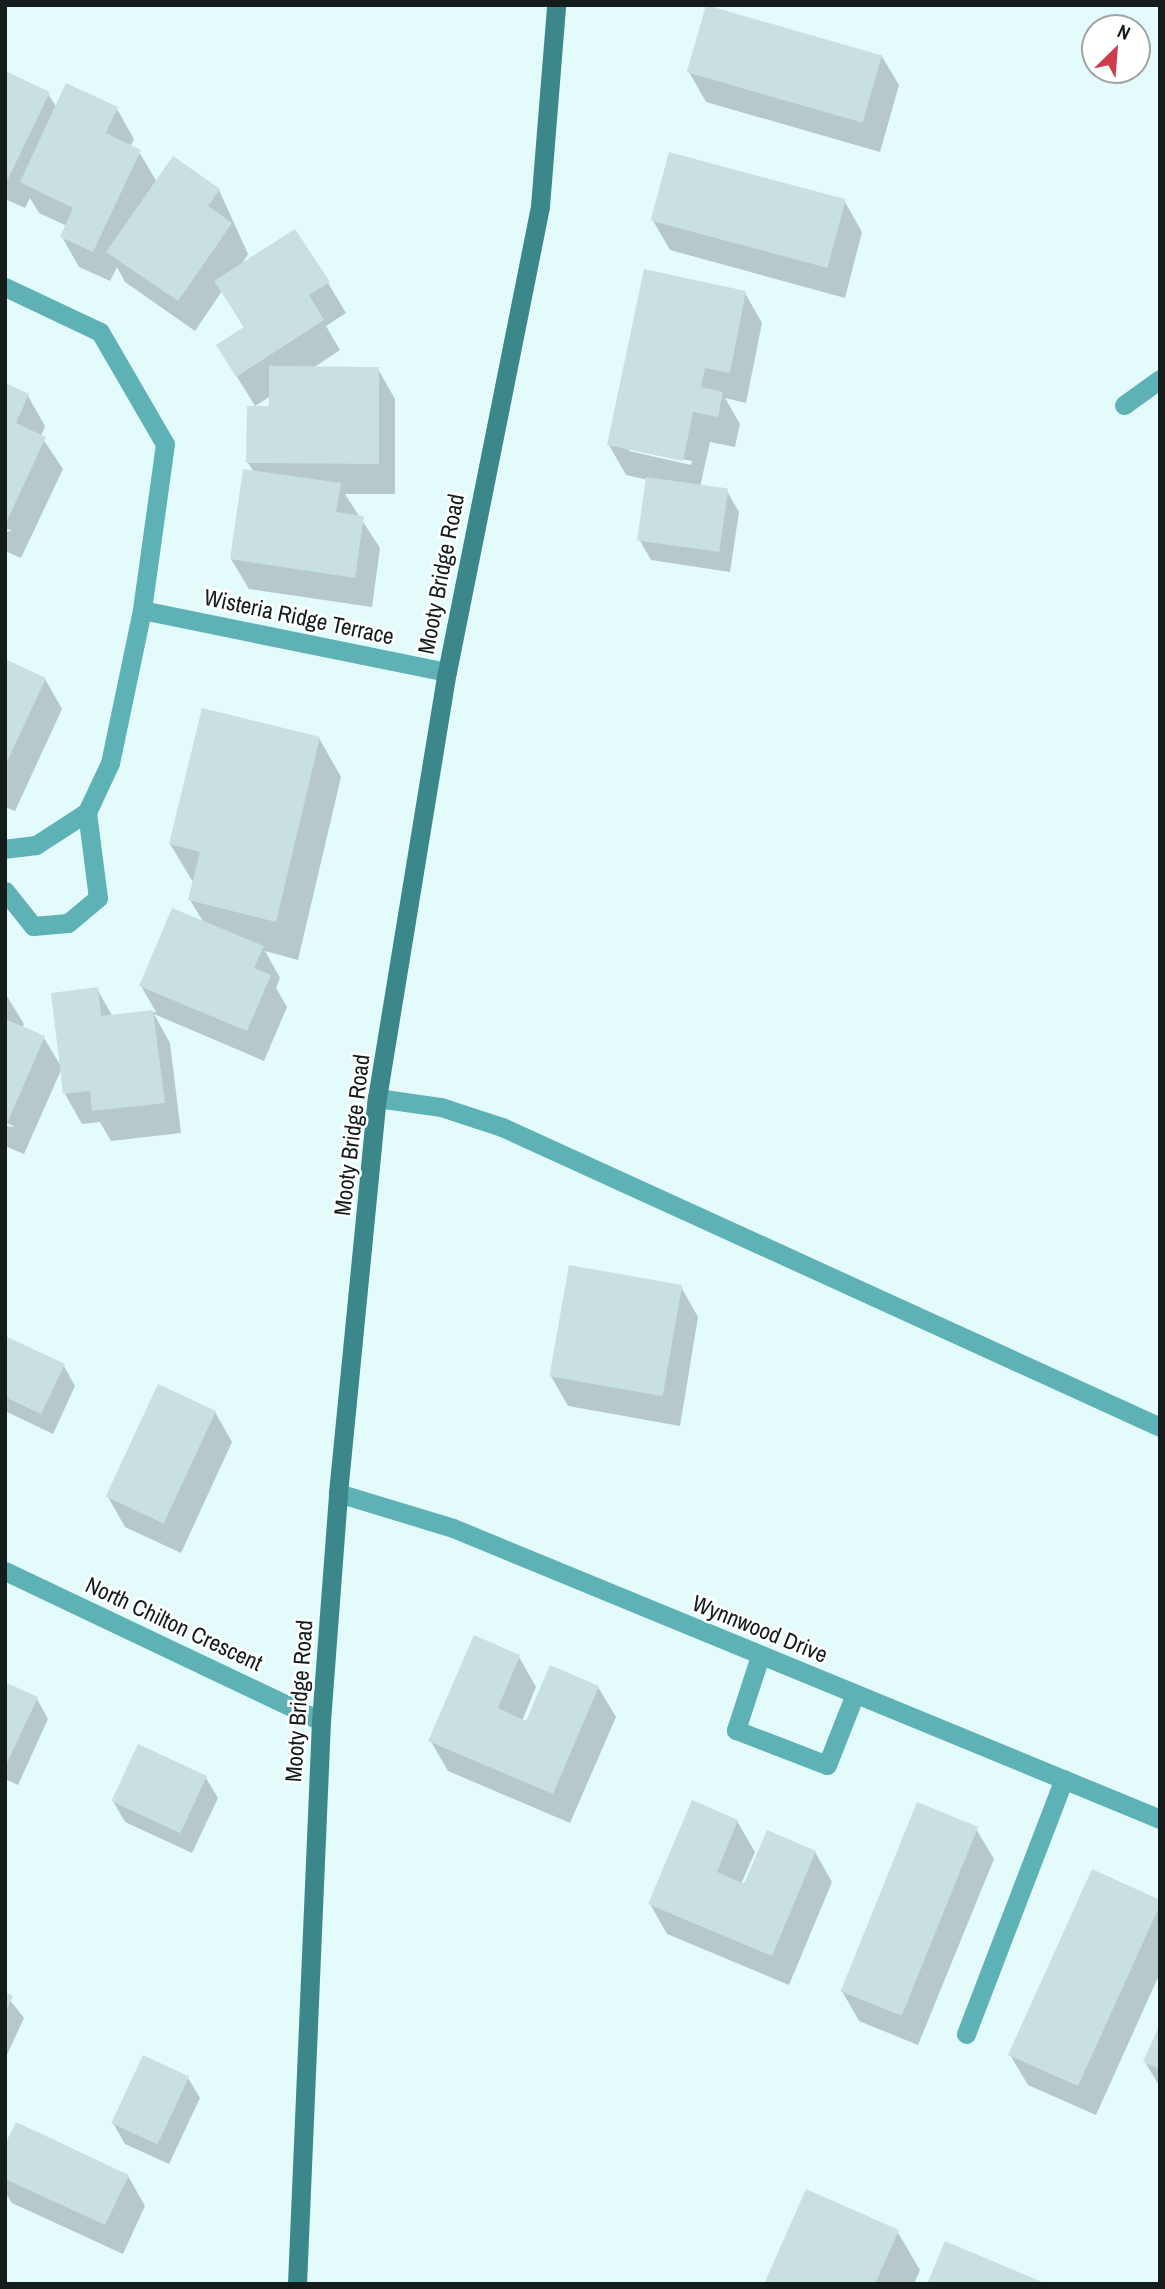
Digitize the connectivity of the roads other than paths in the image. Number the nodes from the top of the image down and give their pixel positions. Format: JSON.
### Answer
{"nodes":[{"id":1,"x":556,"y":5,"type":"edge"},
{"id":2,"x":5,"y":287,"type":"edge"},
{"id":3,"x":1160,"y":379,"type":"edge"},
{"id":4,"x":1124,"y":405,"type":"dead end"},
{"id":5,"x":142,"y":610,"type":"junction"},
{"id":6,"x":447,"y":672,"type":"junction"},
{"id":7,"x":87,"y":812,"type":"junction"},
{"id":8,"x":5,"y":849,"type":"edge"},
{"id":9,"x":5,"y":891,"type":"edge"},
{"id":10,"x":377,"y":1098,"type":"junction"},
{"id":11,"x":1160,"y":1427,"type":"edge"},
{"id":12,"x":338,"y":1493,"type":"junction"},
{"id":13,"x":5,"y":1571,"type":"edge"},
{"id":14,"x":760,"y":1656,"type":"junction"},
{"id":15,"x":855,"y":1694,"type":"junction"},
{"id":16,"x":321,"y":1721,"type":"junction"},
{"id":17,"x":1065,"y":1779,"type":"junction"},
{"id":18,"x":1160,"y":1819,"type":"edge"},
{"id":19,"x":966,"y":2034,"type":"dead end"},
{"id":20,"x":297,"y":2284,"type":"edge"}],
"edges":[{"from":1,"to":6,"type":"main road","name":"Mooty Bridge Road"},
{"from":2,"to":5,"type":"street"},
{"from":3,"to":4,"type":"street"},
{"from":5,"to":6,"type":"street","name":"Wisteria Ridge Terrace"},
{"from":5,"to":7,"type":"street"},
{"from":6,"to":10,"type":"main road","name":"Mooty Bridge Road"},
{"from":7,"to":8,"type":"street"},
{"from":7,"to":9,"type":"street"},
{"from":10,"to":11,"type":"street"},
{"from":10,"to":12,"type":"main road","name":"Mooty Bridge Road"},
{"from":12,"to":14,"type":"street","name":"Wynnwood Drive"},
{"from":12,"to":16,"type":"main road","name":"Mooty Bridge Road"},
{"from":13,"to":16,"type":"street","name":"North Chilton Crescent"},
{"from":14,"to":15,"type":"street","name":"Wynnwood Drive"},
{"from":14,"to":15,"type":"street"},
{"from":15,"to":17,"type":"street","name":"Wynnwood Drive"},
{"from":16,"to":20,"type":"main road","name":"Mooty Bridge Road"},
{"from":17,"to":18,"type":"street","name":"Wynnwood Drive"},
{"from":17,"to":19,"type":"street"}]}
